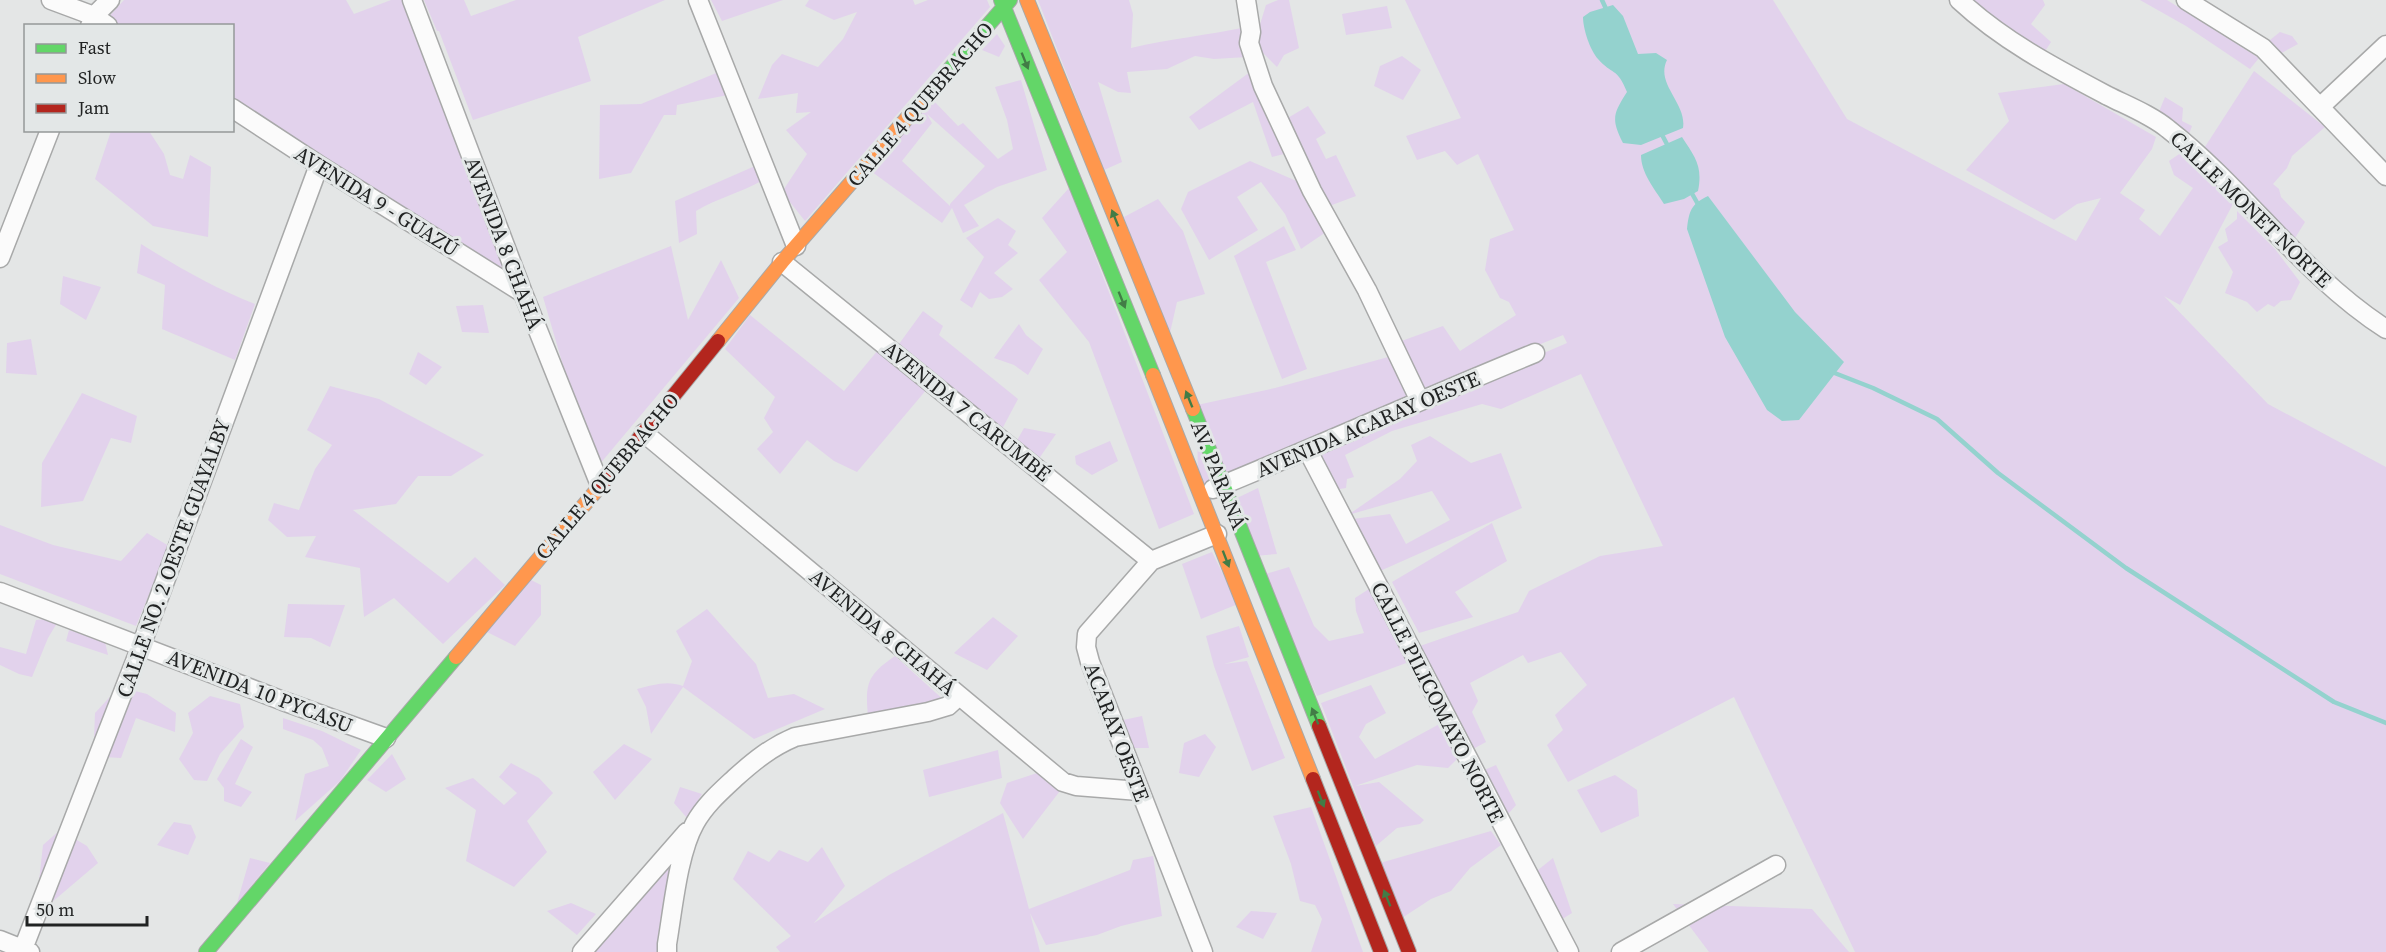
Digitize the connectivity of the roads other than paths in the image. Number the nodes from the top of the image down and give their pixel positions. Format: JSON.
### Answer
{"nodes":[{"id":1,"x":51,"y":0,"type":"edge"},
{"id":2,"x":110,"y":0,"type":"edge"},
{"id":3,"x":411,"y":0,"type":"edge"},
{"id":4,"x":698,"y":0,"type":"edge"},
{"id":5,"x":1027,"y":0,"type":"edge"},
{"id":6,"x":1246,"y":0,"type":"edge"},
{"id":7,"x":1959,"y":0,"type":"edge"},
{"id":8,"x":2186,"y":0,"type":"edge"},
{"id":9,"x":1004,"y":2,"type":"edge"},
{"id":10,"x":97,"y":22,"type":"edge"},
{"id":11,"x":2386,"y":45,"type":"edge"},
{"id":12,"x":2320,"y":107,"type":"junction"},
{"id":13,"x":234,"y":109,"type":"edge"},
{"id":14,"x":49,"y":132,"type":"edge"},
{"id":15,"x":319,"y":165,"type":"junction"},
{"id":16,"x":2386,"y":176,"type":"edge"},
{"id":17,"x":796,"y":246,"type":"junction"},
{"id":18,"x":0,"y":258,"type":"edge"},
{"id":19,"x":782,"y":262,"type":"junction"},
{"id":20,"x":523,"y":292,"type":"junction"},
{"id":21,"x":2386,"y":329,"type":"edge"},
{"id":22,"x":1535,"y":353,"type":"dead end"},
{"id":23,"x":1419,"y":401,"type":"junction"},
{"id":24,"x":644,"y":433,"type":"junction"},
{"id":25,"x":1308,"y":451,"type":"junction"},
{"id":26,"x":600,"y":485,"type":"junction"},
{"id":27,"x":1224,"y":485,"type":"junction"},
{"id":28,"x":1201,"y":494,"type":"junction"},
{"id":29,"x":1216,"y":534,"type":"junction"},
{"id":30,"x":1151,"y":561,"type":"junction"},
{"id":31,"x":0,"y":592,"type":"edge"},
{"id":32,"x":141,"y":646,"type":"junction"},
{"id":33,"x":959,"y":696,"type":"junction"},
{"id":34,"x":386,"y":738,"type":"junction"},
{"id":35,"x":1139,"y":791,"type":"junction"},
{"id":36,"x":694,"y":824,"type":"junction"},
{"id":37,"x":1776,"y":865,"type":"dead end"},
{"id":38,"x":0,"y":940,"type":"edge"},
{"id":39,"x":26,"y":950,"type":"edge"},
{"id":40,"x":206,"y":952,"type":"edge"},
{"id":41,"x":582,"y":952,"type":"edge"},
{"id":42,"x":667,"y":952,"type":"edge"},
{"id":43,"x":1203,"y":952,"type":"edge"},
{"id":44,"x":1381,"y":952,"type":"edge"},
{"id":45,"x":1409,"y":952,"type":"edge"},
{"id":46,"x":1569,"y":952,"type":"edge"},
{"id":47,"x":1621,"y":952,"type":"edge"}],
"edges":[{"from":1,"to":10,"type":"street"},
{"from":2,"to":10,"type":"street"},
{"from":3,"to":20,"type":"street","name":"AVENIDA 8 CHAHÁ"},
{"from":4,"to":17,"type":"street"},
{"from":27,"to":5,"type":"street","name":"AV. PARANÁ","one_way":true},
{"from":6,"to":23,"type":"street"},
{"from":7,"to":21,"type":"street","name":"CALLE MONET NORTE"},
{"from":8,"to":12,"type":"street"},
{"from":9,"to":17,"type":"street","name":"CALLE 4 QUEBRACHO"},
{"from":9,"to":28,"type":"street","name":"AV. PARANÁ","one_way":true},
{"from":11,"to":12,"type":"street"},
{"from":12,"to":16,"type":"street"},
{"from":13,"to":15,"type":"street","name":"AVENIDA 9 - GUAZÚ"},
{"from":14,"to":18,"type":"street"},
{"from":15,"to":20,"type":"street","name":"AVENIDA 9 - GUAZÚ"},
{"from":15,"to":32,"type":"street","name":"CALLE NO. 2 OESTE GUAYALBY"},
{"from":17,"to":19,"type":"street","name":"CALLE 4 QUEBRACHO"},
{"from":19,"to":24,"type":"street","name":"CALLE 4 QUEBRACHO"},
{"from":19,"to":30,"type":"street","name":"AVENIDA 7 CARUMBÉ"},
{"from":20,"to":26,"type":"street","name":"AVENIDA 8 CHAHÁ"},
{"from":22,"to":23,"type":"street","name":"AVENIDA ACARAY OESTE"},
{"from":23,"to":25,"type":"street","name":"AVENIDA ACARAY OESTE"},
{"from":24,"to":26,"type":"street","name":"CALLE 4 QUEBRACHO"},
{"from":24,"to":33,"type":"street","name":"AVENIDA 8 CHAHÁ"},
{"from":25,"to":27,"type":"street","name":"AVENIDA ACARAY OESTE"},
{"from":25,"to":46,"type":"street","name":"CALLE PILICOMAYO NORTE"},
{"from":26,"to":34,"type":"street","name":"CALLE 4 QUEBRACHO"},
{"from":27,"to":28,"type":"street","name":"AVENIDA ACARAY OESTE"},
{"from":45,"to":27,"type":"street","name":"AV. PARANÁ","one_way":true},
{"from":28,"to":29,"type":"street","name":"AV. PARANÁ"},
{"from":29,"to":30,"type":"street","name":"ACARAY OESTE"},
{"from":29,"to":44,"type":"street","name":"AV. PARANÁ","one_way":true},
{"from":30,"to":35,"type":"street","name":"ACARAY OESTE"},
{"from":31,"to":32,"type":"street","name":"AVENIDA 10 PYCASU"},
{"from":32,"to":34,"type":"street","name":"AVENIDA 10 PYCASU"},
{"from":32,"to":39,"type":"street","name":"CALLE NO. 2 OESTE GUAYALBY"},
{"from":33,"to":35,"type":"street","name":"AVENIDA 8 CHAHÁ"},
{"from":33,"to":36,"type":"street"},
{"from":34,"to":40,"type":"street","name":"CALLE 4 QUEBRACHO"},
{"from":35,"to":43,"type":"street","name":"ACARAY OESTE"},
{"from":36,"to":41,"type":"street"},
{"from":36,"to":42,"type":"street"},
{"from":37,"to":47,"type":"street"},
{"from":38,"to":39,"type":"street"}]}
